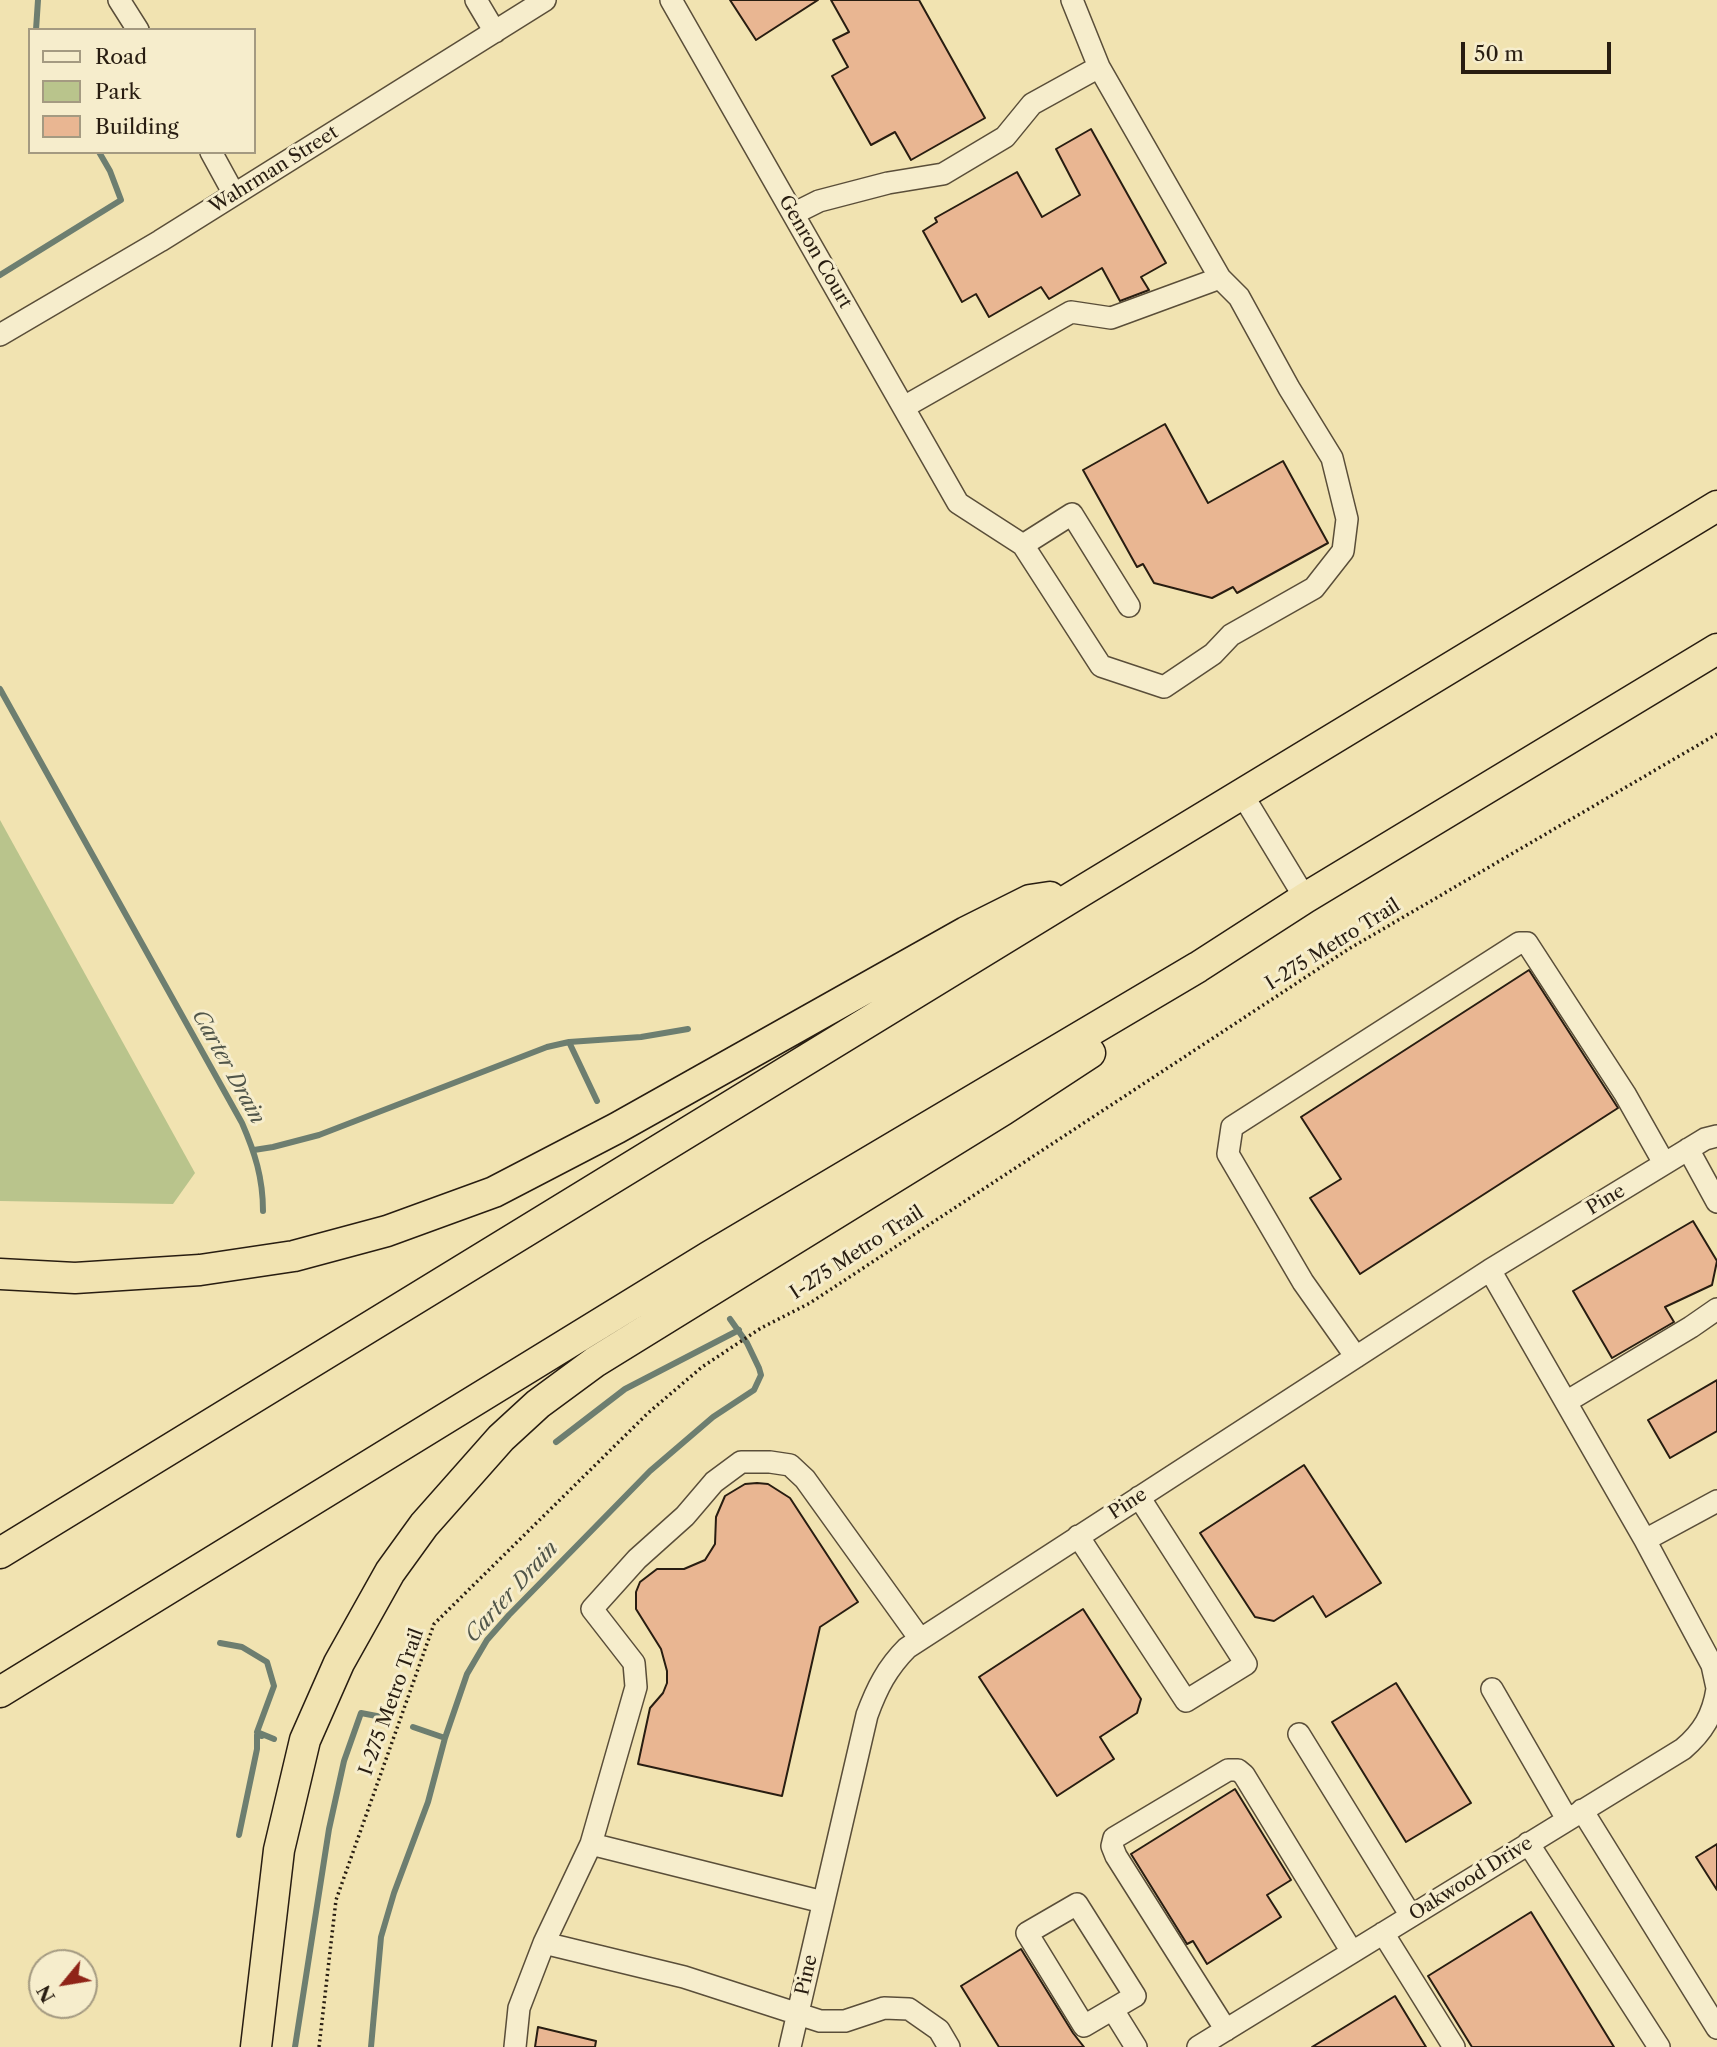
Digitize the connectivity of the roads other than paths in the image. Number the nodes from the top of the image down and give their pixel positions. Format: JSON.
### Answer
{"nodes":[{"id":1,"x":119,"y":0,"type":"edge"},
{"id":2,"x":476,"y":0,"type":"edge"},
{"id":3,"x":545,"y":0,"type":"edge"},
{"id":4,"x":671,"y":0,"type":"edge"},
{"id":5,"x":1072,"y":0,"type":"edge"},
{"id":6,"x":137,"y":28,"type":"edge"},
{"id":7,"x":495,"y":32,"type":"junction"},
{"id":8,"x":1099,"y":67,"type":"junction"},
{"id":9,"x":212,"y":154,"type":"edge"},
{"id":10,"x":234,"y":194,"type":"junction"},
{"id":11,"x":793,"y":214,"type":"junction"},
{"id":12,"x":1220,"y":278,"type":"junction"},
{"id":13,"x":0,"y":335,"type":"edge"},
{"id":14,"x":904,"y":407,"type":"junction"},
{"id":15,"x":1717,"y":506,"type":"edge"},
{"id":16,"x":1023,"y":545,"type":"junction"},
{"id":17,"x":1129,"y":606,"type":"dead end"},
{"id":18,"x":1717,"y":649,"type":"edge"},
{"id":19,"x":1241,"y":794,"type":"junction"},
{"id":20,"x":1082,"y":891,"type":"junction"},
{"id":21,"x":1305,"y":898,"type":"junction"},
{"id":22,"x":1198,"y":967,"type":"junction"},
{"id":23,"x":1703,"y":1141,"type":"edge"},
{"id":24,"x":1664,"y":1164,"type":"junction"},
{"id":25,"x":1717,"y":1202,"type":"edge"},
{"id":26,"x":1490,"y":1270,"type":"junction"},
{"id":27,"x":0,"y":1274,"type":"edge"},
{"id":28,"x":1717,"y":1309,"type":"edge"},
{"id":29,"x":1356,"y":1357,"type":"junction"},
{"id":30,"x":1566,"y":1402,"type":"junction"},
{"id":31,"x":1139,"y":1497,"type":"junction"},
{"id":32,"x":1717,"y":1501,"type":"edge"},
{"id":33,"x":1078,"y":1536,"type":"junction"},
{"id":34,"x":1645,"y":1539,"type":"junction"},
{"id":35,"x":0,"y":1553,"type":"edge"},
{"id":36,"x":920,"y":1639,"type":"junction"},
{"id":37,"x":1717,"y":1688,"type":"edge"},
{"id":38,"x":1492,"y":1689,"type":"dead end"},
{"id":39,"x":0,"y":1692,"type":"edge"},
{"id":40,"x":1299,"y":1734,"type":"dead end"},
{"id":41,"x":1709,"y":1735,"type":"edge"},
{"id":42,"x":1575,"y":1815,"type":"junction"},
{"id":43,"x":1528,"y":1843,"type":"junction"},
{"id":44,"x":591,"y":1844,"type":"junction"},
{"id":45,"x":823,"y":1902,"type":"junction"},
{"id":46,"x":1411,"y":1916,"type":"junction"},
{"id":47,"x":1383,"y":1933,"type":"junction"},
{"id":48,"x":544,"y":1943,"type":"junction"},
{"id":49,"x":1352,"y":1952,"type":"junction"},
{"id":50,"x":1113,"y":2010,"type":"junction"},
{"id":51,"x":798,"y":2012,"type":"junction"},
{"id":52,"x":1717,"y":2028,"type":"edge"},
{"id":53,"x":1222,"y":2037,"type":"edge"},
{"id":54,"x":256,"y":2047,"type":"edge"},
{"id":55,"x":515,"y":2047,"type":"edge"},
{"id":56,"x":790,"y":2047,"type":"edge"},
{"id":57,"x":949,"y":2047,"type":"edge"},
{"id":58,"x":1136,"y":2047,"type":"edge"},
{"id":59,"x":1198,"y":2047,"type":"edge"},
{"id":60,"x":1454,"y":2047,"type":"edge"},
{"id":61,"x":1659,"y":2047,"type":"edge"}],
"edges":[{"from":1,"to":6,"type":"street"},
{"from":2,"to":7,"type":"street"},
{"from":3,"to":7,"type":"street","name":"Wahrman Street"},
{"from":4,"to":11,"type":"street","name":"Genron Court"},
{"from":5,"to":8,"type":"street"},
{"from":7,"to":10,"type":"street","name":"Wahrman Street"},
{"from":8,"to":11,"type":"street"},
{"from":8,"to":12,"type":"street"},
{"from":9,"to":10,"type":"street"},
{"from":10,"to":13,"type":"street","name":"Wahrman Street"},
{"from":11,"to":14,"type":"street","name":"Genron Court"},
{"from":12,"to":14,"type":"street"},
{"from":12,"to":16,"type":"street"},
{"from":14,"to":16,"type":"street","name":"Genron Court"},
{"from":15,"to":19,"type":"highway"},
{"from":16,"to":17,"type":"street"},
{"from":18,"to":21,"type":"highway"},
{"from":19,"to":20,"type":"highway"},
{"from":19,"to":21,"type":"street"},
{"from":20,"to":27,"type":"highway"},
{"from":20,"to":35,"type":"highway"},
{"from":21,"to":22,"type":"highway"},
{"from":22,"to":39,"type":"highway"},
{"from":22,"to":54,"type":"highway"},
{"from":23,"to":24,"type":"street","name":"Pine"},
{"from":23,"to":25,"type":"street"},
{"from":24,"to":26,"type":"street","name":"Pine"},
{"from":24,"to":29,"type":"street"},
{"from":26,"to":29,"type":"street","name":"Pine"},
{"from":26,"to":30,"type":"street","name":"Oakwood Drive"},
{"from":28,"to":30,"type":"street"},
{"from":29,"to":31,"type":"street","name":"Pine"},
{"from":30,"to":34,"type":"street","name":"Oakwood Drive"},
{"from":31,"to":33,"type":"street","name":"Pine"},
{"from":31,"to":33,"type":"street"},
{"from":32,"to":34,"type":"street"},
{"from":33,"to":36,"type":"street","name":"Pine"},
{"from":34,"to":37,"type":"street","name":"Oakwood Drive"},
{"from":36,"to":44,"type":"street"},
{"from":36,"to":45,"type":"street","name":"Pine"},
{"from":37,"to":41,"type":"street","name":"Oakwood Drive"},
{"from":38,"to":42,"type":"street"},
{"from":40,"to":46,"type":"street"},
{"from":41,"to":42,"type":"street","name":"Oakwood Drive"},
{"from":42,"to":43,"type":"street","name":"Oakwood Drive"},
{"from":42,"to":52,"type":"street"},
{"from":43,"to":46,"type":"street","name":"Oakwood Drive"},
{"from":43,"to":61,"type":"street"},
{"from":44,"to":45,"type":"street"},
{"from":44,"to":48,"type":"street"},
{"from":45,"to":51,"type":"street","name":"Pine"},
{"from":46,"to":47,"type":"street","name":"Oakwood Drive"},
{"from":47,"to":49,"type":"street","name":"Oakwood Drive"},
{"from":47,"to":60,"type":"street"},
{"from":48,"to":51,"type":"street"},
{"from":48,"to":55,"type":"street"},
{"from":49,"to":53,"type":"street","name":"Oakwood Drive"},
{"from":49,"to":53,"type":"street"},
{"from":50,"to":50,"type":"street"},
{"from":50,"to":58,"type":"street"},
{"from":51,"to":56,"type":"street","name":"Pine"},
{"from":51,"to":57,"type":"street"},
{"from":53,"to":59,"type":"street","name":"Oakwood Drive"}]}
